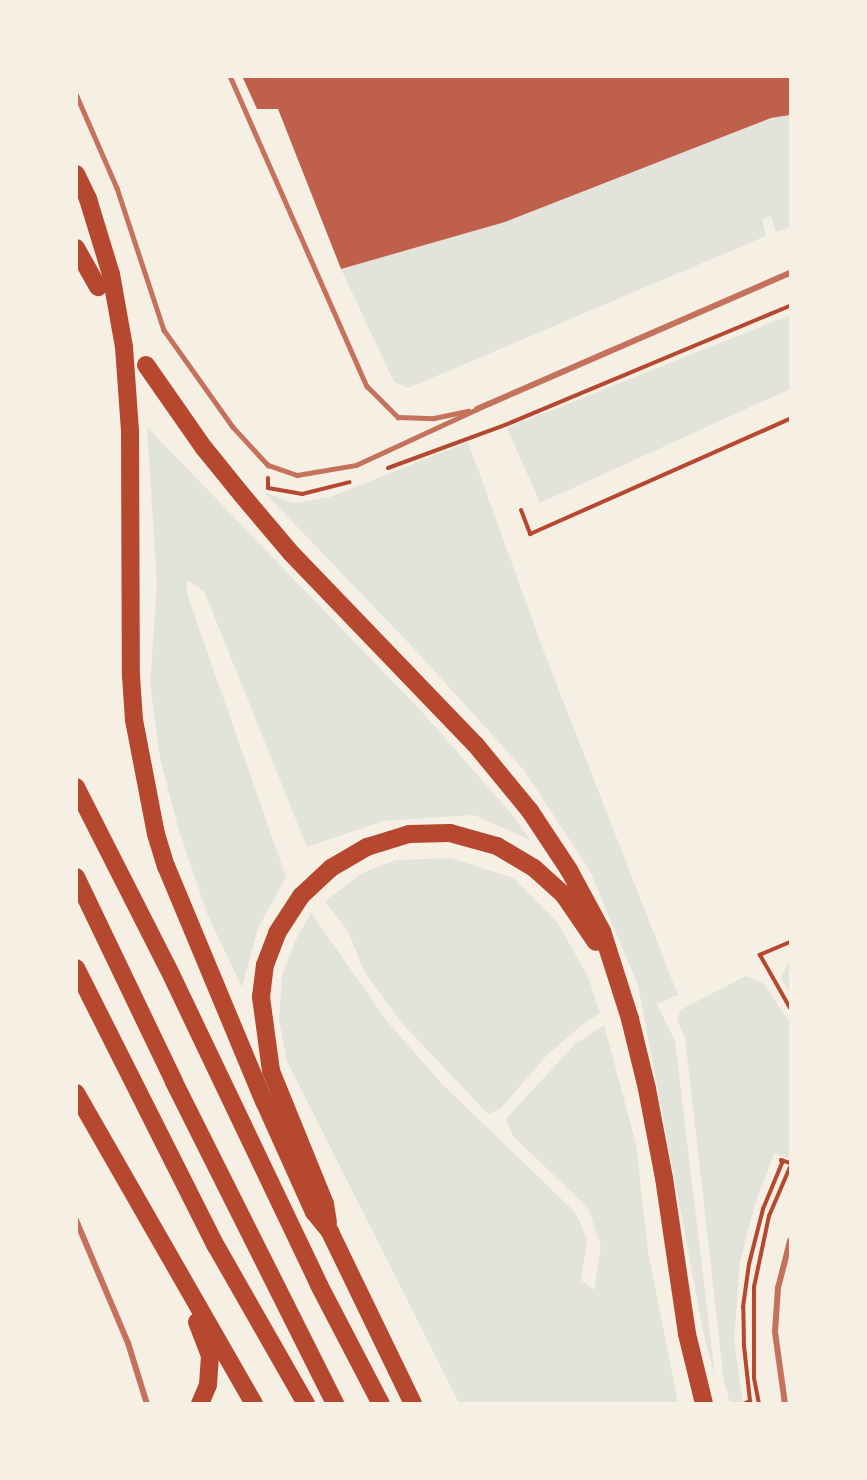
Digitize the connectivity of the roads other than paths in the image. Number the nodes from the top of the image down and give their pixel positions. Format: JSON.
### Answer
{"nodes":[{"id":1,"x":230,"y":76,"type":"edge"},
{"id":2,"x":76,"y":94,"type":"edge"},
{"id":3,"x":76,"y":174,"type":"edge"},
{"id":4,"x":76,"y":248,"type":"edge"},
{"id":5,"x":790,"y":273,"type":"edge"},
{"id":6,"x":98,"y":287,"type":"dead end"},
{"id":7,"x":146,"y":365,"type":"dead end"},
{"id":8,"x":477,"y":409,"type":"junction"},
{"id":9,"x":76,"y":787,"type":"edge"},
{"id":10,"x":76,"y":878,"type":"edge"},
{"id":11,"x":610,"y":963,"type":"junction"},
{"id":12,"x":76,"y":969,"type":"edge"},
{"id":13,"x":76,"y":1093,"type":"edge"},
{"id":14,"x":76,"y":1220,"type":"edge"},
{"id":15,"x":330,"y":1232,"type":"junction"},
{"id":16,"x":790,"y":1241,"type":"edge"},
{"id":17,"x":181,"y":1278,"type":"junction"},
{"id":18,"x":147,"y":1404,"type":"edge"},
{"id":19,"x":200,"y":1404,"type":"edge"},
{"id":20,"x":255,"y":1404,"type":"edge"},
{"id":21,"x":306,"y":1404,"type":"edge"},
{"id":22,"x":334,"y":1404,"type":"edge"},
{"id":23,"x":381,"y":1404,"type":"edge"},
{"id":24,"x":413,"y":1404,"type":"edge"},
{"id":25,"x":704,"y":1404,"type":"edge"},
{"id":26,"x":785,"y":1404,"type":"edge"}],
"edges":[{"from":1,"to":8,"type":"lane"},
{"from":2,"to":8,"type":"lane"},
{"from":3,"to":15,"type":"highway"},
{"from":4,"to":6,"type":"highway"},
{"from":5,"to":8,"type":"street"},
{"from":7,"to":11,"type":"highway"},
{"from":9,"to":23,"type":"highway"},
{"from":10,"to":22,"type":"highway"},
{"from":11,"to":15,"type":"highway"},
{"from":11,"to":25,"type":"highway"},
{"from":12,"to":21,"type":"highway"},
{"from":13,"to":17,"type":"highway"},
{"from":14,"to":18,"type":"street"},
{"from":15,"to":24,"type":"highway"},
{"from":16,"to":26,"type":"street"},
{"from":17,"to":19,"type":"highway"},
{"from":17,"to":20,"type":"highway"}]}
